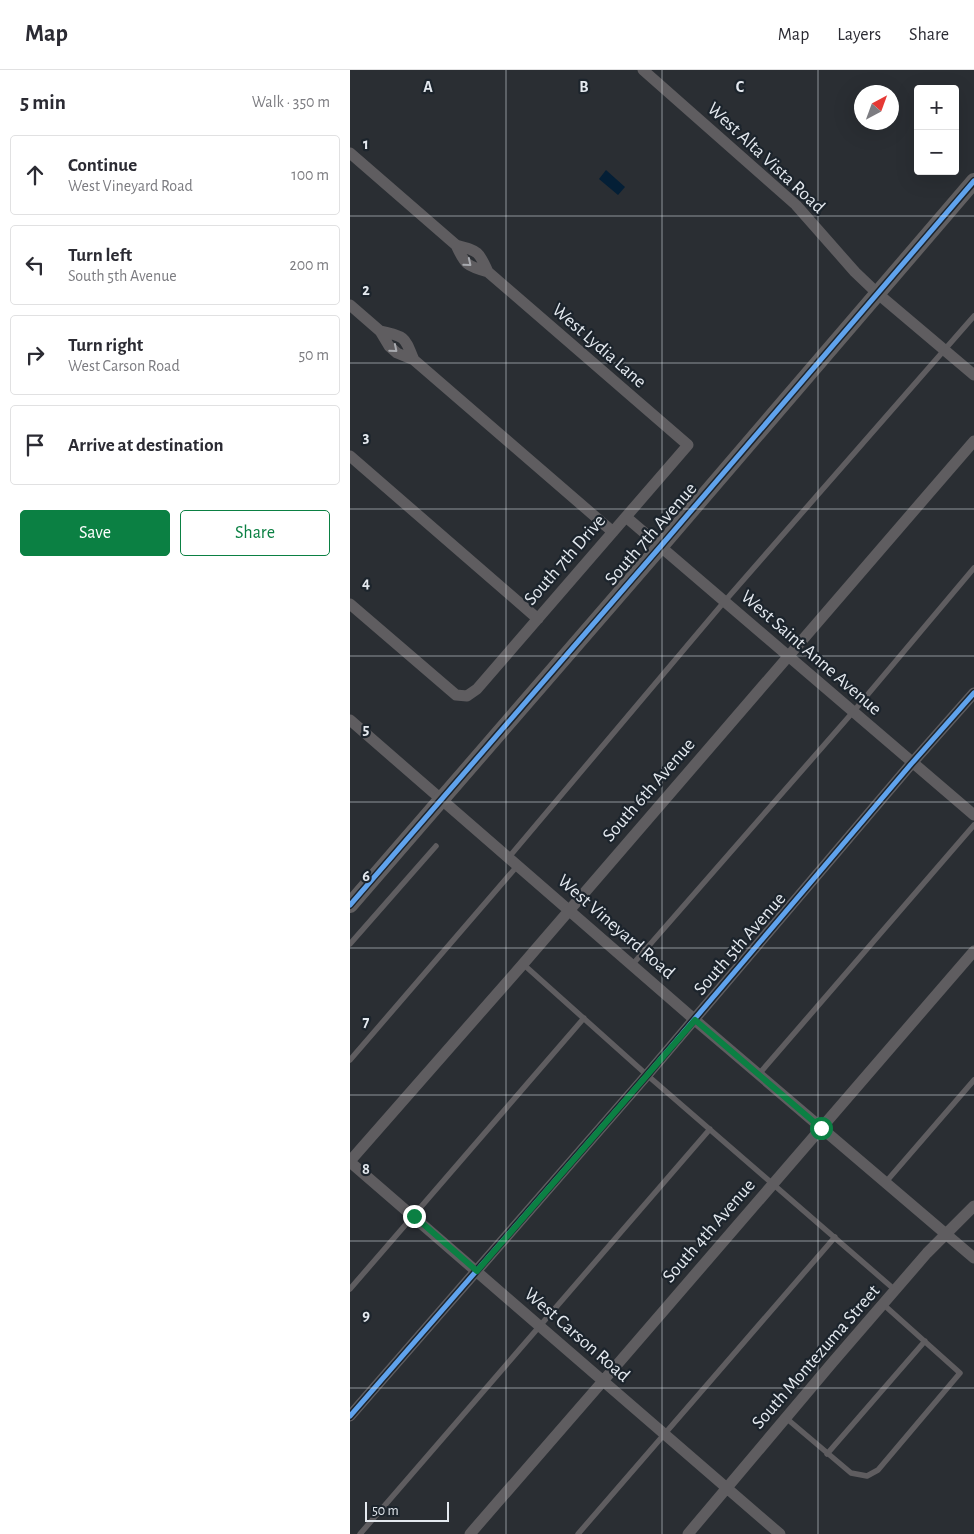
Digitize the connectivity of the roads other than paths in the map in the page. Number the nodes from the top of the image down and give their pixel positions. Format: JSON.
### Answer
{"nodes":[{"id":1,"x":643,"y":70,"type":"edge"},
{"id":2,"x":350,"y":153,"type":"edge"},
{"id":3,"x":974,"y":181,"type":"edge"},
{"id":4,"x":878,"y":294,"type":"junction"},
{"id":5,"x":350,"y":305,"type":"edge"},
{"id":6,"x":974,"y":316,"type":"edge"},
{"id":7,"x":945,"y":350,"type":"junction"},
{"id":8,"x":974,"y":375,"type":"edge"},
{"id":9,"x":974,"y":441,"type":"edge"},
{"id":10,"x":688,"y":445,"type":"joint"},
{"id":11,"x":350,"y":456,"type":"edge"},
{"id":12,"x":626,"y":517,"type":"junction"},
{"id":13,"x":613,"y":532,"type":"junction"},
{"id":14,"x":660,"y":547,"type":"junction"},
{"id":15,"x":974,"y":568,"type":"edge"},
{"id":16,"x":724,"y":602,"type":"junction"},
{"id":17,"x":350,"y":604,"type":"edge"},
{"id":18,"x":538,"y":619,"type":"junction"},
{"id":19,"x":787,"y":656,"type":"junction"},
{"id":20,"x":974,"y":693,"type":"edge"},
{"id":21,"x":853,"y":712,"type":"junction"},
{"id":22,"x":350,"y":720,"type":"edge"},
{"id":23,"x":912,"y":763,"type":"junction"},
{"id":24,"x":441,"y":799,"type":"junction"},
{"id":25,"x":974,"y":815,"type":"edge"},
{"id":26,"x":974,"y":825,"type":"edge"},
{"id":27,"x":436,"y":846,"type":"dead end"},
{"id":28,"x":508,"y":857,"type":"junction"},
{"id":29,"x":518,"y":865,"type":"junction"},
{"id":30,"x":350,"y":905,"type":"edge"},
{"id":31,"x":569,"y":909,"type":"junction"},
{"id":32,"x":350,"y":944,"type":"edge"},
{"id":33,"x":974,"y":951,"type":"edge"},
{"id":34,"x":522,"y":964,"type":"junction"},
{"id":35,"x":632,"y":965,"type":"junction"},
{"id":36,"x":584,"y":1018,"type":"junction"},
{"id":37,"x":695,"y":1020,"type":"junction"},
{"id":38,"x":350,"y":1060,"type":"edge"},
{"id":39,"x":759,"y":1074,"type":"junction"},
{"id":40,"x":647,"y":1075,"type":"junction"},
{"id":41,"x":974,"y":1080,"type":"edge"},
{"id":42,"x":821,"y":1128,"type":"junction"},
{"id":43,"x":710,"y":1129,"type":"junction"},
{"id":44,"x":350,"y":1161,"type":"edge"},
{"id":45,"x":773,"y":1183,"type":"junction"},
{"id":46,"x":886,"y":1183,"type":"junction"},
{"id":47,"x":974,"y":1206,"type":"edge"},
{"id":48,"x":414,"y":1216,"type":"junction"},
{"id":49,"x":946,"y":1235,"type":"junction"},
{"id":50,"x":835,"y":1237,"type":"junction"},
{"id":51,"x":974,"y":1258,"type":"edge"},
{"id":52,"x":477,"y":1271,"type":"junction"},
{"id":53,"x":350,"y":1289,"type":"edge"},
{"id":54,"x":896,"y":1290,"type":"junction"},
{"id":55,"x":884,"y":1305,"type":"junction"},
{"id":56,"x":540,"y":1326,"type":"junction"},
{"id":57,"x":925,"y":1341,"type":"junction"},
{"id":58,"x":603,"y":1381,"type":"junction"},
{"id":59,"x":350,"y":1416,"type":"edge"},
{"id":60,"x":786,"y":1418,"type":"junction"},
{"id":61,"x":665,"y":1434,"type":"junction"},
{"id":62,"x":827,"y":1454,"type":"junction"},
{"id":63,"x":728,"y":1488,"type":"junction"},
{"id":64,"x":360,"y":1534,"type":"edge"},
{"id":65,"x":470,"y":1534,"type":"edge"},
{"id":66,"x":578,"y":1534,"type":"edge"},
{"id":67,"x":688,"y":1534,"type":"edge"},
{"id":68,"x":780,"y":1534,"type":"edge"}],
"edges":[{"from":1,"to":4,"type":"street","name":"West Alta Vista Road"},
{"from":2,"to":10,"type":"street","name":"West Lydia Lane"},
{"from":3,"to":4,"type":"main road","name":"South 7th Avenue"},
{"from":4,"to":7,"type":"street","name":"West Alta Vista Road"},
{"from":4,"to":14,"type":"main road","name":"South 7th Avenue"},
{"from":5,"to":13,"type":"street"},
{"from":6,"to":7,"type":"lane"},
{"from":7,"to":8,"type":"street","name":"West Alta Vista Road"},
{"from":7,"to":16,"type":"lane"},
{"from":9,"to":19,"type":"street","name":"South 6th Avenue"},
{"from":10,"to":12,"type":"street","name":"South 7th Drive"},
{"from":11,"to":18,"type":"street"},
{"from":12,"to":13,"type":"street","name":"South 7th Drive"},
{"from":12,"to":14,"type":"street","name":"West Saint Anne Avenue"},
{"from":13,"to":18,"type":"street","name":"South 7th Drive"},
{"from":14,"to":16,"type":"street","name":"West Saint Anne Avenue"},
{"from":14,"to":24,"type":"main road","name":"South 7th Avenue"},
{"from":15,"to":21,"type":"lane"},
{"from":16,"to":19,"type":"street","name":"West Saint Anne Avenue"},
{"from":16,"to":28,"type":"lane"},
{"from":17,"to":18,"type":"street","name":"South 7th Drive"},
{"from":19,"to":21,"type":"street","name":"West Saint Anne Avenue"},
{"from":19,"to":31,"type":"street","name":"South 6th Avenue"},
{"from":20,"to":23,"type":"street","name":"South 5th Avenue"},
{"from":21,"to":23,"type":"street","name":"West Saint Anne Avenue"},
{"from":21,"to":35,"type":"lane"},
{"from":22,"to":24,"type":"street","name":"West Vineyard Road"},
{"from":23,"to":25,"type":"street","name":"West Saint Anne Avenue"},
{"from":23,"to":37,"type":"street","name":"South 5th Avenue"},
{"from":24,"to":28,"type":"street","name":"West Vineyard Road"},
{"from":24,"to":30,"type":"main road","name":"South 7th Avenue"},
{"from":26,"to":39,"type":"lane"},
{"from":27,"to":32,"type":"lane"},
{"from":28,"to":29,"type":"street","name":"West Vineyard Road"},
{"from":29,"to":31,"type":"street","name":"West Vineyard Road"},
{"from":29,"to":38,"type":"lane"},
{"from":31,"to":34,"type":"street","name":"South 6th Avenue"},
{"from":31,"to":35,"type":"street","name":"West Vineyard Road"},
{"from":33,"to":42,"type":"street","name":"South 4th Avenue"},
{"from":34,"to":36,"type":"lane"},
{"from":34,"to":44,"type":"street","name":"South 6th Avenue"},
{"from":35,"to":37,"type":"street","name":"West Vineyard Road"},
{"from":36,"to":40,"type":"lane"},
{"from":36,"to":48,"type":"lane"},
{"from":37,"to":39,"type":"street","name":"West Vineyard Road"},
{"from":37,"to":40,"type":"street","name":"South 5th Avenue"},
{"from":39,"to":42,"type":"street","name":"West Vineyard Road"},
{"from":40,"to":43,"type":"lane"},
{"from":40,"to":52,"type":"street","name":"South 5th Avenue"},
{"from":41,"to":46,"type":"lane"},
{"from":42,"to":45,"type":"street","name":"South 4th Avenue"},
{"from":42,"to":46,"type":"street","name":"West Vineyard Road"},
{"from":43,"to":45,"type":"lane"},
{"from":43,"to":56,"type":"lane"},
{"from":44,"to":48,"type":"street","name":"West Carson Road"},
{"from":45,"to":50,"type":"lane"},
{"from":45,"to":58,"type":"street","name":"South 4th Avenue"},
{"from":46,"to":49,"type":"street","name":"West Vineyard Road"},
{"from":47,"to":49,"type":"street","name":"South Montezuma Street"},
{"from":48,"to":52,"type":"street","name":"West Carson Road"},
{"from":48,"to":53,"type":"lane"},
{"from":49,"to":51,"type":"street","name":"West Vineyard Road"},
{"from":49,"to":54,"type":"street","name":"South Montezuma Street"},
{"from":50,"to":54,"type":"lane"},
{"from":50,"to":61,"type":"lane"},
{"from":52,"to":56,"type":"street","name":"West Carson Road"},
{"from":52,"to":59,"type":"street","name":"South 5th Avenue"},
{"from":54,"to":55,"type":"street","name":"South Montezuma Street"},
{"from":55,"to":57,"type":"lane"},
{"from":55,"to":60,"type":"street","name":"South Montezuma Street"},
{"from":56,"to":58,"type":"street","name":"West Carson Road"},
{"from":56,"to":64,"type":"lane"},
{"from":57,"to":62,"type":"lane"},
{"from":57,"to":62,"type":"lane"},
{"from":58,"to":61,"type":"street","name":"West Carson Road"},
{"from":58,"to":65,"type":"street","name":"South 4th Avenue"},
{"from":60,"to":62,"type":"lane"},
{"from":60,"to":63,"type":"street","name":"South Montezuma Street"},
{"from":61,"to":63,"type":"street","name":"West Carson Road"},
{"from":61,"to":66,"type":"lane"},
{"from":63,"to":67,"type":"street","name":"South Montezuma Street"},
{"from":63,"to":68,"type":"street","name":"West Carson Road"}]}
